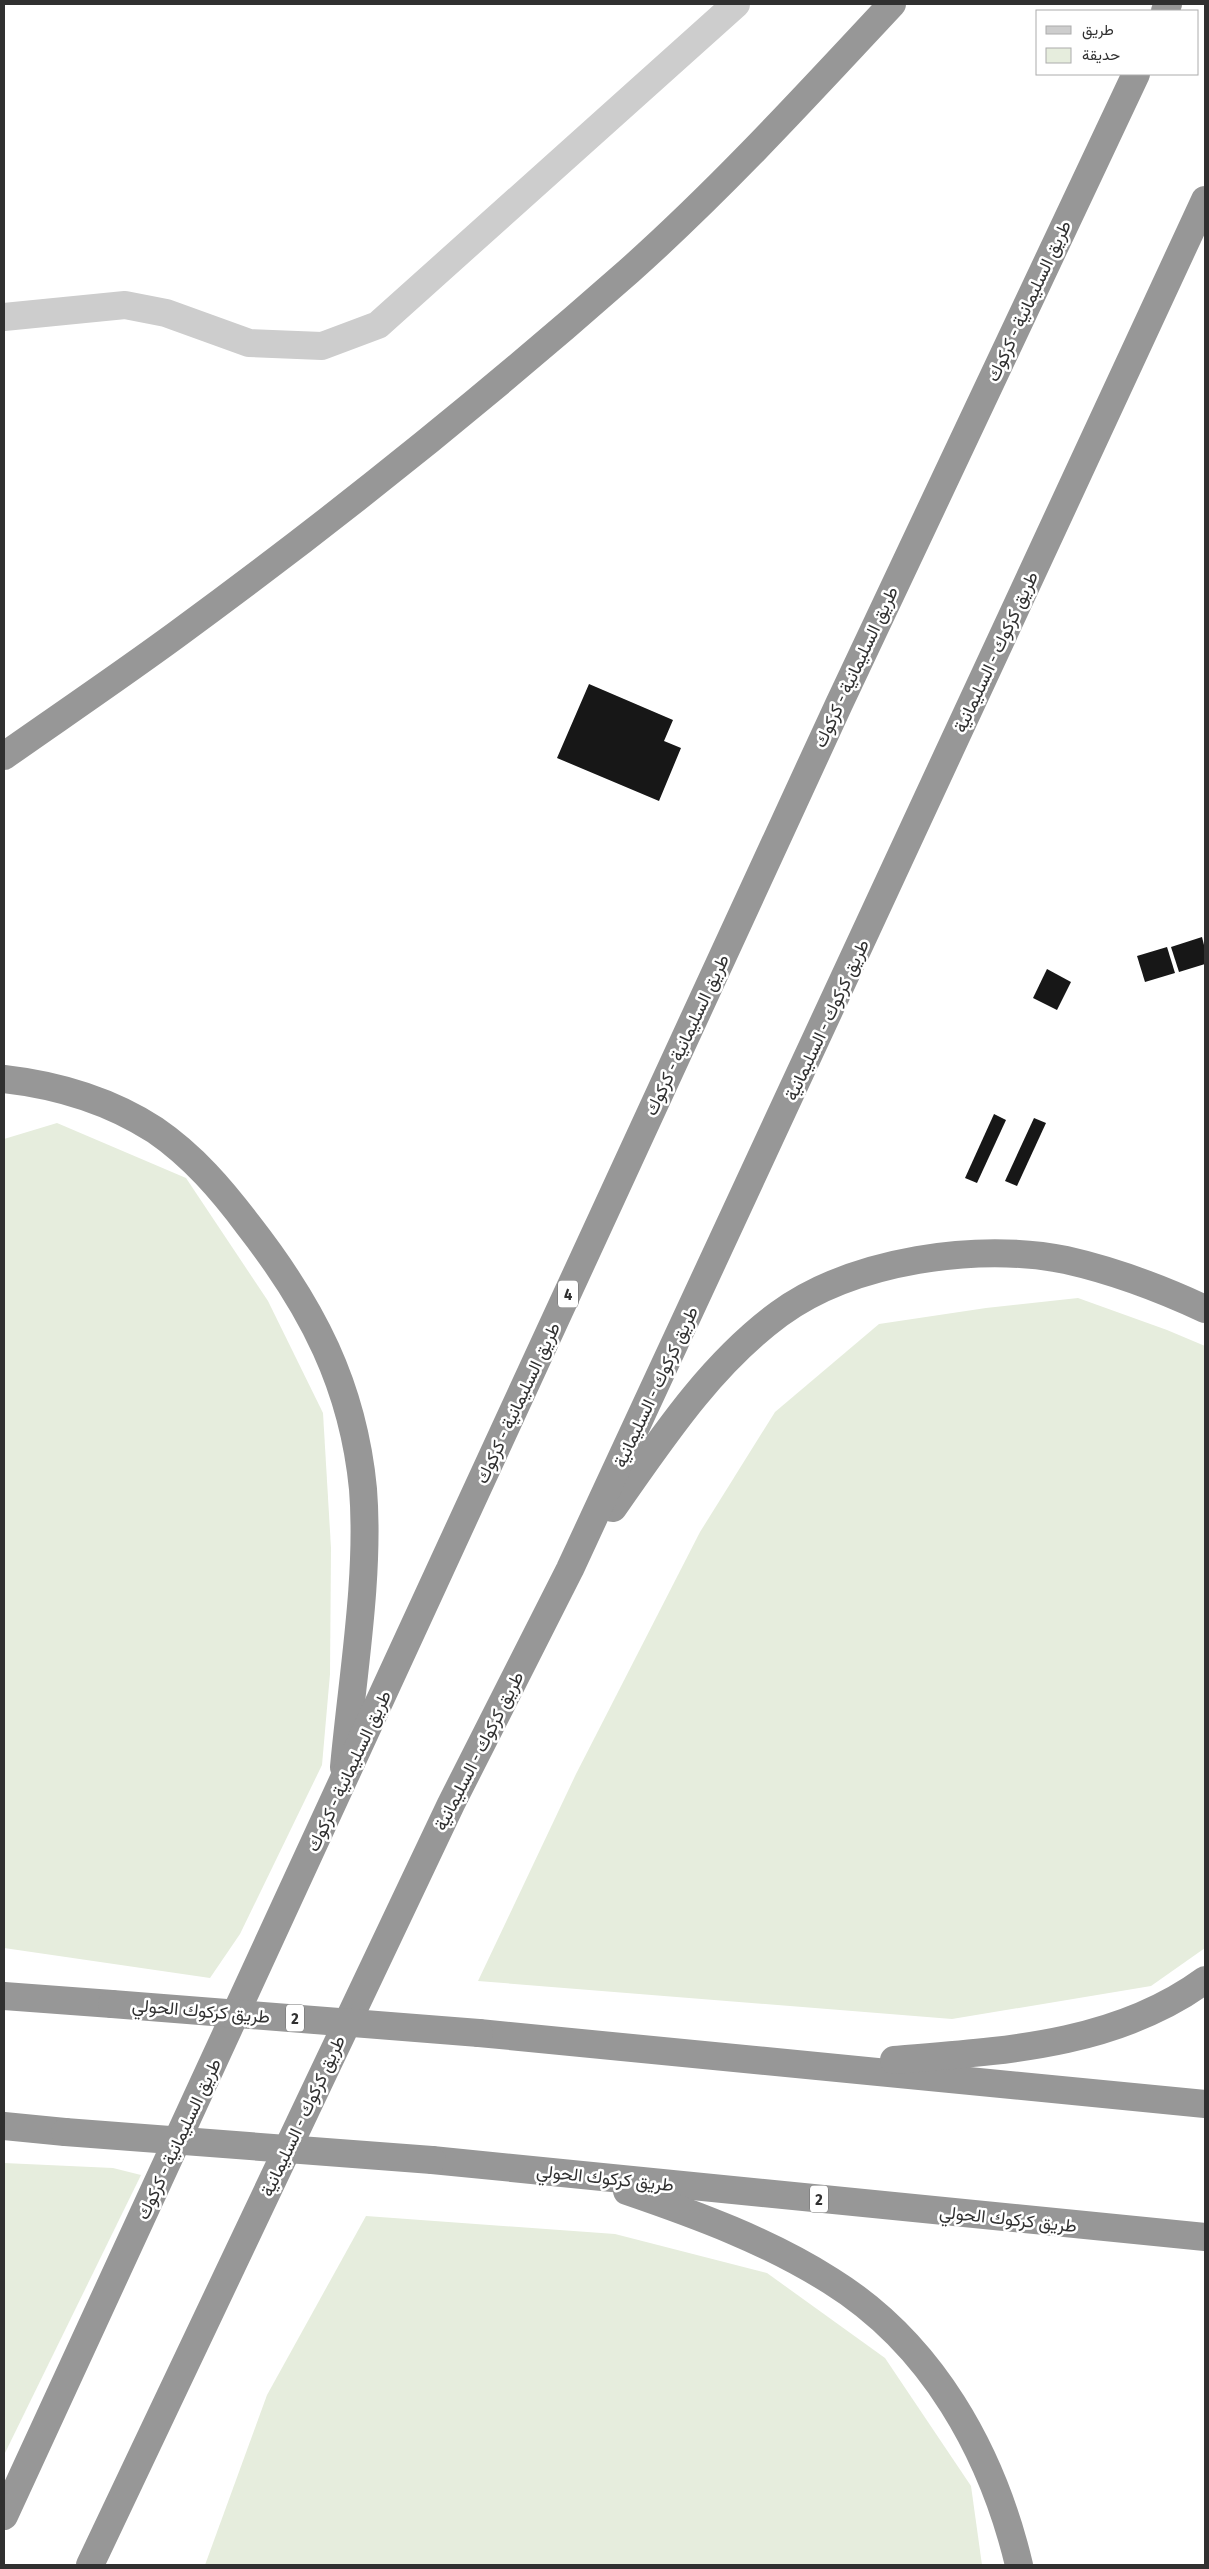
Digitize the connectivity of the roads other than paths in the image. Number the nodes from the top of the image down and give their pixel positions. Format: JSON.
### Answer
{"nodes":[{"id":1,"x":736,"y":4,"type":"edge"},
{"id":2,"x":892,"y":4,"type":"edge"},
{"id":3,"x":1136,"y":75,"type":"edge"},
{"id":4,"x":1205,"y":200,"type":"edge"},
{"id":5,"x":4,"y":317,"type":"edge"},
{"id":6,"x":4,"y":756,"type":"edge"},
{"id":7,"x":4,"y":1079,"type":"edge"},
{"id":8,"x":1205,"y":1309,"type":"edge"},
{"id":9,"x":570,"y":1569,"type":"junction"},
{"id":10,"x":342,"y":1787,"type":"junction"},
{"id":11,"x":1205,"y":1980,"type":"edge"},
{"id":12,"x":4,"y":1996,"type":"edge"},
{"id":13,"x":823,"y":2066,"type":"junction"},
{"id":14,"x":1205,"y":2104,"type":"edge"},
{"id":15,"x":4,"y":2126,"type":"edge"},
{"id":16,"x":585,"y":2176,"type":"junction"},
{"id":17,"x":1205,"y":2237,"type":"edge"},
{"id":18,"x":4,"y":2516,"type":"edge"},
{"id":19,"x":96,"y":2559,"type":"edge"},
{"id":20,"x":1019,"y":2565,"type":"edge"}],
"edges":[{"from":1,"to":5,"type":"lane"},
{"from":2,"to":6,"type":"highway"},
{"from":3,"to":10,"type":"highway","name":"طريق السليمانية - كركوك","number":"4"},
{"from":4,"to":9,"type":"highway","name":"طريق كركوك - السليمانية"},
{"from":7,"to":10,"type":"highway"},
{"from":8,"to":9,"type":"highway"},
{"from":9,"to":19,"type":"highway","name":"طريق كركوك - السليمانية"},
{"from":10,"to":18,"type":"highway","name":"طريق السليمانية - كركوك","number":"4"},
{"from":11,"to":13,"type":"highway"},
{"from":12,"to":13,"type":"highway","name":"طريق كركوك الحولي","number":"2","bridge":true},
{"from":13,"to":14,"type":"highway","name":"طريق كركوك الحولي","number":"2"},
{"from":15,"to":16,"type":"highway","name":"طريق كركوك الحولي","number":"2","bridge":true},
{"from":16,"to":17,"type":"highway","name":"طريق كركوك الحولي","number":"2"},
{"from":16,"to":20,"type":"highway"}]}
